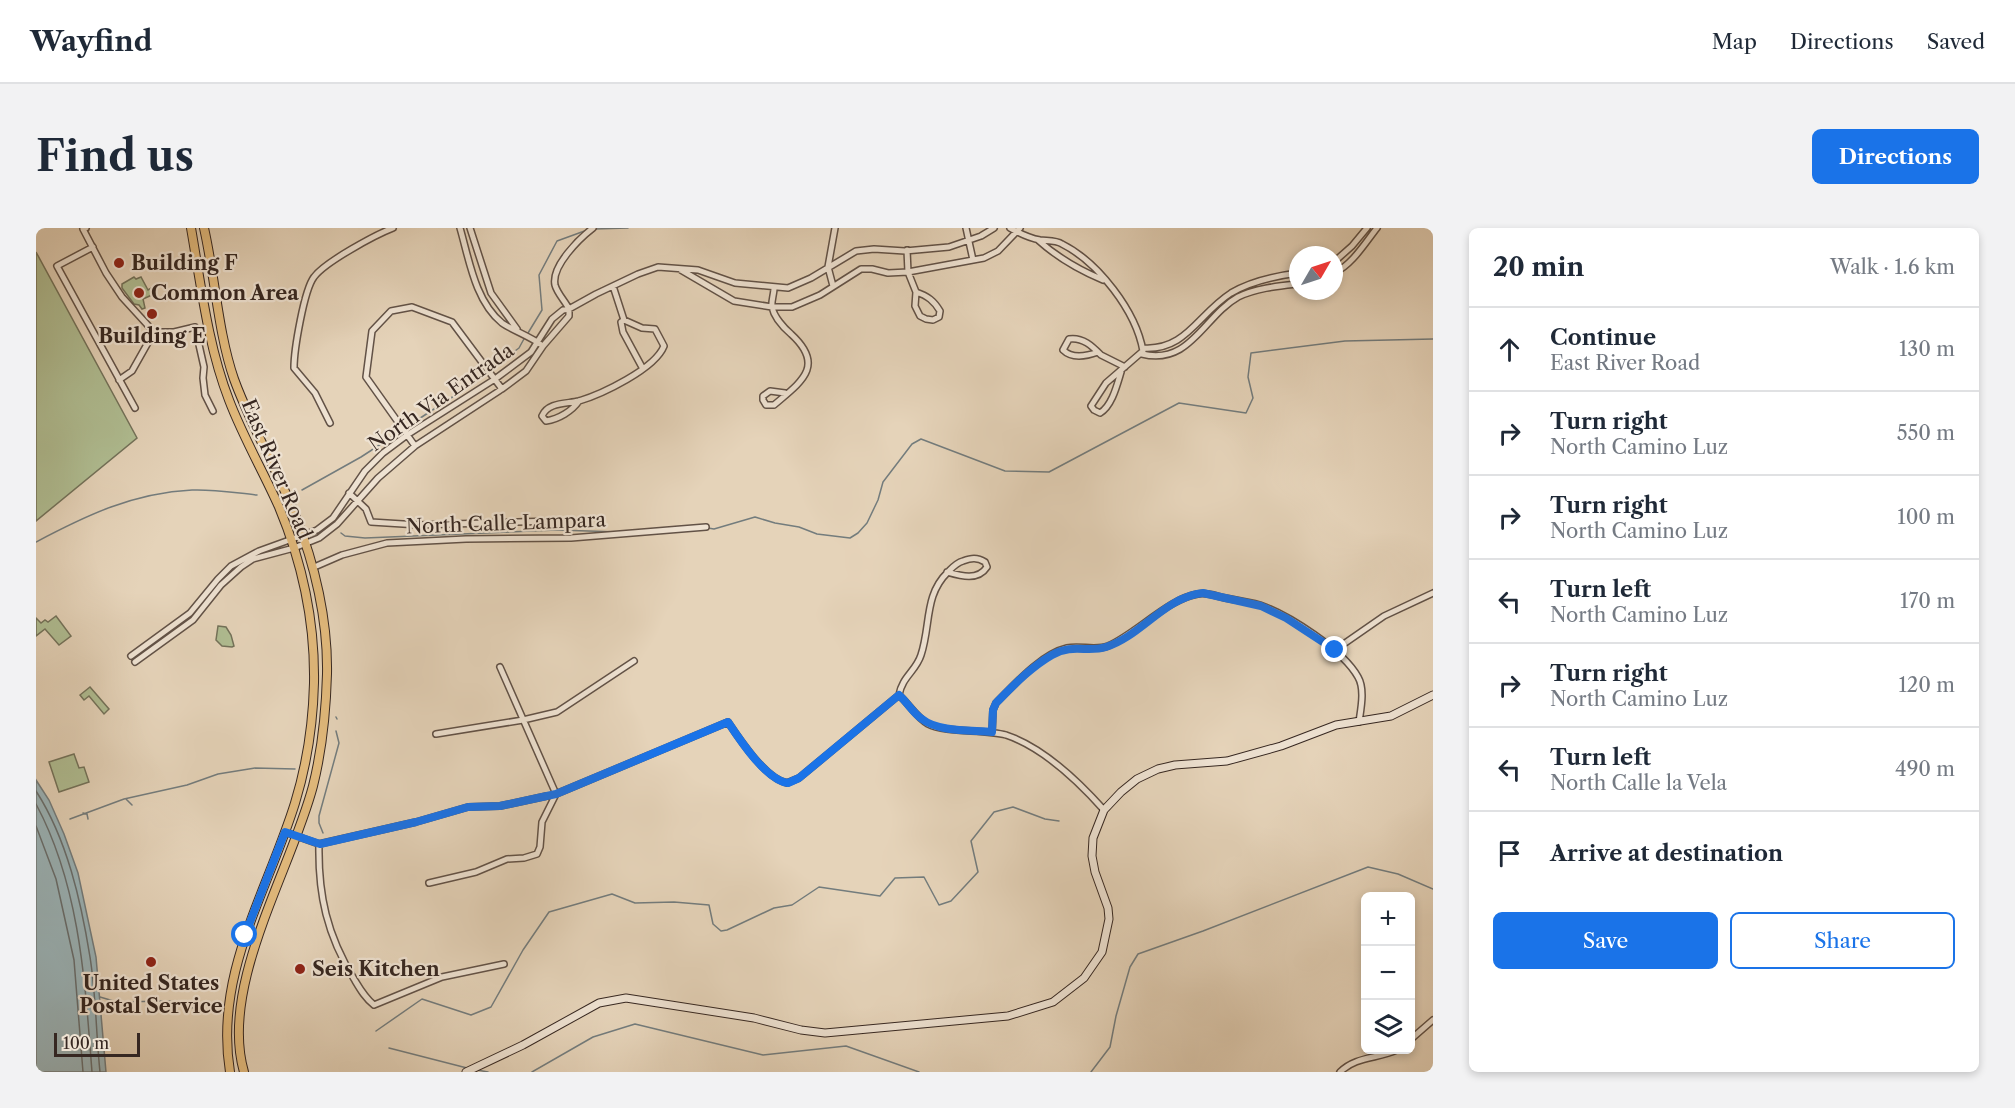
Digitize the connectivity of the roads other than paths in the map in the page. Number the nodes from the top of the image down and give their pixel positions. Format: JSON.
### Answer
{"nodes":[{"id":1,"x":86,"y":228,"type":"edge"},
{"id":2,"x":191,"y":228,"type":"edge"},
{"id":3,"x":204,"y":228,"type":"edge"},
{"id":4,"x":393,"y":228,"type":"edge"},
{"id":5,"x":460,"y":228,"type":"edge"},
{"id":6,"x":470,"y":228,"type":"edge"},
{"id":7,"x":593,"y":228,"type":"edge"},
{"id":8,"x":827,"y":228,"type":"edge"},
{"id":9,"x":966,"y":228,"type":"edge"},
{"id":10,"x":994,"y":228,"type":"edge"},
{"id":11,"x":1010,"y":228,"type":"edge"},
{"id":12,"x":1366,"y":228,"type":"edge"},
{"id":13,"x":1377,"y":228,"type":"edge"},
{"id":14,"x":1018,"y":230,"type":"edge"},
{"id":15,"x":376,"y":231,"type":"edge"},
{"id":16,"x":834,"y":231,"type":"edge"},
{"id":17,"x":1036,"y":239,"type":"junction"},
{"id":18,"x":969,"y":240,"type":"junction"},
{"id":19,"x":93,"y":247,"type":"junction"},
{"id":20,"x":907,"y":250,"type":"junction"},
{"id":21,"x":1343,"y":254,"type":"edge"},
{"id":22,"x":974,"y":260,"type":"junction"},
{"id":23,"x":828,"y":267,"type":"junction"},
{"id":24,"x":677,"y":268,"type":"junction"},
{"id":25,"x":1343,"y":268,"type":"edge"},
{"id":26,"x":908,"y":272,"type":"junction"},
{"id":27,"x":1289,"y":275,"type":"edge"},
{"id":28,"x":1105,"y":281,"type":"junction"},
{"id":29,"x":1289,"y":285,"type":"edge"},
{"id":30,"x":613,"y":286,"type":"junction"},
{"id":31,"x":833,"y":286,"type":"junction"},
{"id":32,"x":774,"y":288,"type":"junction"},
{"id":33,"x":489,"y":290,"type":"junction"},
{"id":34,"x":916,"y":292,"type":"junction"},
{"id":35,"x":481,"y":294,"type":"junction"},
{"id":36,"x":772,"y":307,"type":"junction"},
{"id":37,"x":569,"y":309,"type":"junction"},
{"id":38,"x":624,"y":320,"type":"junction"},
{"id":39,"x":518,"y":330,"type":"junction"},
{"id":40,"x":154,"y":332,"type":"junction"},
{"id":41,"x":538,"y":342,"type":"junction"},
{"id":42,"x":543,"y":346,"type":"junction"},
{"id":43,"x":1142,"y":351,"type":"junction"},
{"id":44,"x":1098,"y":352,"type":"junction"},
{"id":45,"x":643,"y":369,"type":"junction"},
{"id":46,"x":1123,"y":369,"type":"junction"},
{"id":47,"x":495,"y":379,"type":"junction"},
{"id":48,"x":119,"y":380,"type":"junction"},
{"id":49,"x":502,"y":388,"type":"junction"},
{"id":50,"x":785,"y":393,"type":"dead end"},
{"id":51,"x":579,"y":401,"type":"junction"},
{"id":52,"x":135,"y":408,"type":"dead end"},
{"id":53,"x":213,"y":411,"type":"dead end"},
{"id":54,"x":330,"y":423,"type":"dead end"},
{"id":55,"x":407,"y":435,"type":"junction"},
{"id":56,"x":414,"y":446,"type":"junction"},
{"id":57,"x":349,"y":493,"type":"junction"},
{"id":58,"x":358,"y":500,"type":"junction"},
{"id":59,"x":554,"y":521,"type":"dead end"},
{"id":60,"x":706,"y":527,"type":"dead end"},
{"id":61,"x":304,"y":540,"type":"junction"},
{"id":62,"x":292,"y":544,"type":"junction"},
{"id":63,"x":312,"y":568,"type":"junction"},
{"id":64,"x":948,"y":572,"type":"junction"},
{"id":65,"x":1433,"y":593,"type":"edge"},
{"id":66,"x":1335,"y":650,"type":"junction"},
{"id":67,"x":131,"y":656,"type":"dead end"},
{"id":68,"x":634,"y":661,"type":"dead end"},
{"id":69,"x":135,"y":662,"type":"dead end"},
{"id":70,"x":500,"y":667,"type":"dead end"},
{"id":71,"x":899,"y":695,"type":"junction"},
{"id":72,"x":1433,"y":695,"type":"edge"},
{"id":73,"x":523,"y":720,"type":"junction"},
{"id":74,"x":1359,"y":722,"type":"junction"},
{"id":75,"x":992,"y":732,"type":"junction"},
{"id":76,"x":436,"y":734,"type":"dead end"},
{"id":77,"x":556,"y":794,"type":"junction"},
{"id":78,"x":1104,"y":810,"type":"junction"},
{"id":79,"x":285,"y":832,"type":"junction"},
{"id":80,"x":296,"y":837,"type":"junction"},
{"id":81,"x":320,"y":844,"type":"junction"},
{"id":82,"x":429,"y":883,"type":"dead end"},
{"id":83,"x":504,"y":964,"type":"dead end"},
{"id":84,"x":1433,"y":1020,"type":"edge"},
{"id":85,"x":1415,"y":1036,"type":"edge"},
{"id":86,"x":1385,"y":1054,"type":"edge"},
{"id":87,"x":468,"y":1070,"type":"edge"},
{"id":88,"x":230,"y":1072,"type":"edge"},
{"id":89,"x":244,"y":1072,"type":"edge"},
{"id":90,"x":1340,"y":1072,"type":"edge"}],
"edges":[{"from":1,"to":19,"type":"street"},
{"from":2,"to":62,"type":"main road","name":"East River Road"},
{"from":3,"to":61,"type":"main road","name":"East River Road"},
{"from":4,"to":15,"type":"street"},
{"from":5,"to":35,"type":"street"},
{"from":6,"to":33,"type":"street"},
{"from":7,"to":37,"type":"street"},
{"from":8,"to":16,"type":"street"},
{"from":9,"to":18,"type":"street"},
{"from":10,"to":18,"type":"street","name":"North Via Entrada"},
{"from":11,"to":14,"type":"street"},
{"from":12,"to":21,"type":"street"},
{"from":13,"to":25,"type":"street"},
{"from":14,"to":17,"type":"street"},
{"from":14,"to":22,"type":"street"},
{"from":15,"to":54,"type":"street"},
{"from":16,"to":23,"type":"street"},
{"from":17,"to":28,"type":"street"},
{"from":17,"to":28,"type":"street"},
{"from":18,"to":20,"type":"street","name":"North Via Entrada"},
{"from":18,"to":22,"type":"street"},
{"from":19,"to":40,"type":"street"},
{"from":19,"to":48,"type":"street"},
{"from":20,"to":23,"type":"street","name":"North Via Entrada"},
{"from":20,"to":26,"type":"street"},
{"from":22,"to":26,"type":"street"},
{"from":23,"to":31,"type":"street"},
{"from":23,"to":32,"type":"street","name":"North Via Entrada"},
{"from":24,"to":30,"type":"street","name":"North Via Entrada"},
{"from":24,"to":32,"type":"street","name":"North Via Entrada"},
{"from":24,"to":36,"type":"street"},
{"from":26,"to":31,"type":"street"},
{"from":26,"to":34,"type":"street"},
{"from":27,"to":43,"type":"street"},
{"from":28,"to":43,"type":"street"},
{"from":29,"to":43,"type":"street"},
{"from":30,"to":37,"type":"street","name":"North Via Entrada"},
{"from":30,"to":38,"type":"street"},
{"from":31,"to":36,"type":"street"},
{"from":32,"to":36,"type":"street"},
{"from":33,"to":35,"type":"street"},
{"from":33,"to":39,"type":"street"},
{"from":34,"to":34,"type":"street"},
{"from":35,"to":39,"type":"street"},
{"from":36,"to":50,"type":"street"},
{"from":37,"to":41,"type":"street","name":"North Via Entrada"},
{"from":37,"to":42,"type":"street","name":"North Via Entrada"},
{"from":38,"to":45,"type":"street"},
{"from":38,"to":45,"type":"street"},
{"from":39,"to":41,"type":"street"},
{"from":40,"to":48,"type":"street"},
{"from":40,"to":53,"type":"street"},
{"from":41,"to":42,"type":"street"},
{"from":41,"to":47,"type":"street","name":"North Via Entrada"},
{"from":42,"to":49,"type":"street","name":"North Via Entrada"},
{"from":43,"to":46,"type":"street"},
{"from":44,"to":44,"type":"street"},
{"from":44,"to":46,"type":"street"},
{"from":45,"to":51,"type":"street"},
{"from":46,"to":46,"type":"street"},
{"from":47,"to":49,"type":"street"},
{"from":47,"to":55,"type":"street","name":"North Via Entrada"},
{"from":47,"to":55,"type":"street"},
{"from":48,"to":52,"type":"street"},
{"from":49,"to":56,"type":"street","name":"North Via Entrada"},
{"from":51,"to":51,"type":"street"},
{"from":55,"to":56,"type":"street"},
{"from":55,"to":57,"type":"street","name":"North Via Entrada"},
{"from":56,"to":58,"type":"street","name":"North Via Entrada"},
{"from":57,"to":58,"type":"street","name":"North Calle Lampara"},
{"from":57,"to":61,"type":"street","name":"North Via Entrada"},
{"from":58,"to":59,"type":"street","name":"North Calle Lampara"},
{"from":58,"to":61,"type":"street","name":"North Via Entrada"},
{"from":60,"to":63,"type":"street","name":"North Calle Lampara"},
{"from":61,"to":62,"type":"street","name":"North Via Entrada"},
{"from":61,"to":63,"type":"main road","name":"East River Road"},
{"from":62,"to":67,"type":"street","name":"North Via Entrada"},
{"from":62,"to":69,"type":"street","name":"North Via Entrada"},
{"from":62,"to":79,"type":"main road","name":"East River Road"},
{"from":63,"to":80,"type":"main road","name":"East River Road"},
{"from":64,"to":64,"type":"street"},
{"from":64,"to":71,"type":"street"},
{"from":65,"to":66,"type":"street"},
{"from":66,"to":74,"type":"street"},
{"from":66,"to":75,"type":"street"},
{"from":68,"to":73,"type":"street"},
{"from":70,"to":73,"type":"street"},
{"from":71,"to":75,"type":"street"},
{"from":71,"to":77,"type":"street"},
{"from":72,"to":74,"type":"main road"},
{"from":73,"to":76,"type":"street"},
{"from":73,"to":77,"type":"street"},
{"from":74,"to":78,"type":"main road"},
{"from":75,"to":78,"type":"street"},
{"from":77,"to":81,"type":"street"},
{"from":77,"to":82,"type":"street"},
{"from":78,"to":87,"type":"main road"},
{"from":79,"to":80,"type":"street"},
{"from":79,"to":88,"type":"main road","name":"East River Road"},
{"from":80,"to":81,"type":"street"},
{"from":80,"to":89,"type":"main road","name":"East River Road"},
{"from":81,"to":83,"type":"street"},
{"from":84,"to":85,"type":"street"},
{"from":86,"to":90,"type":"street"}]}
